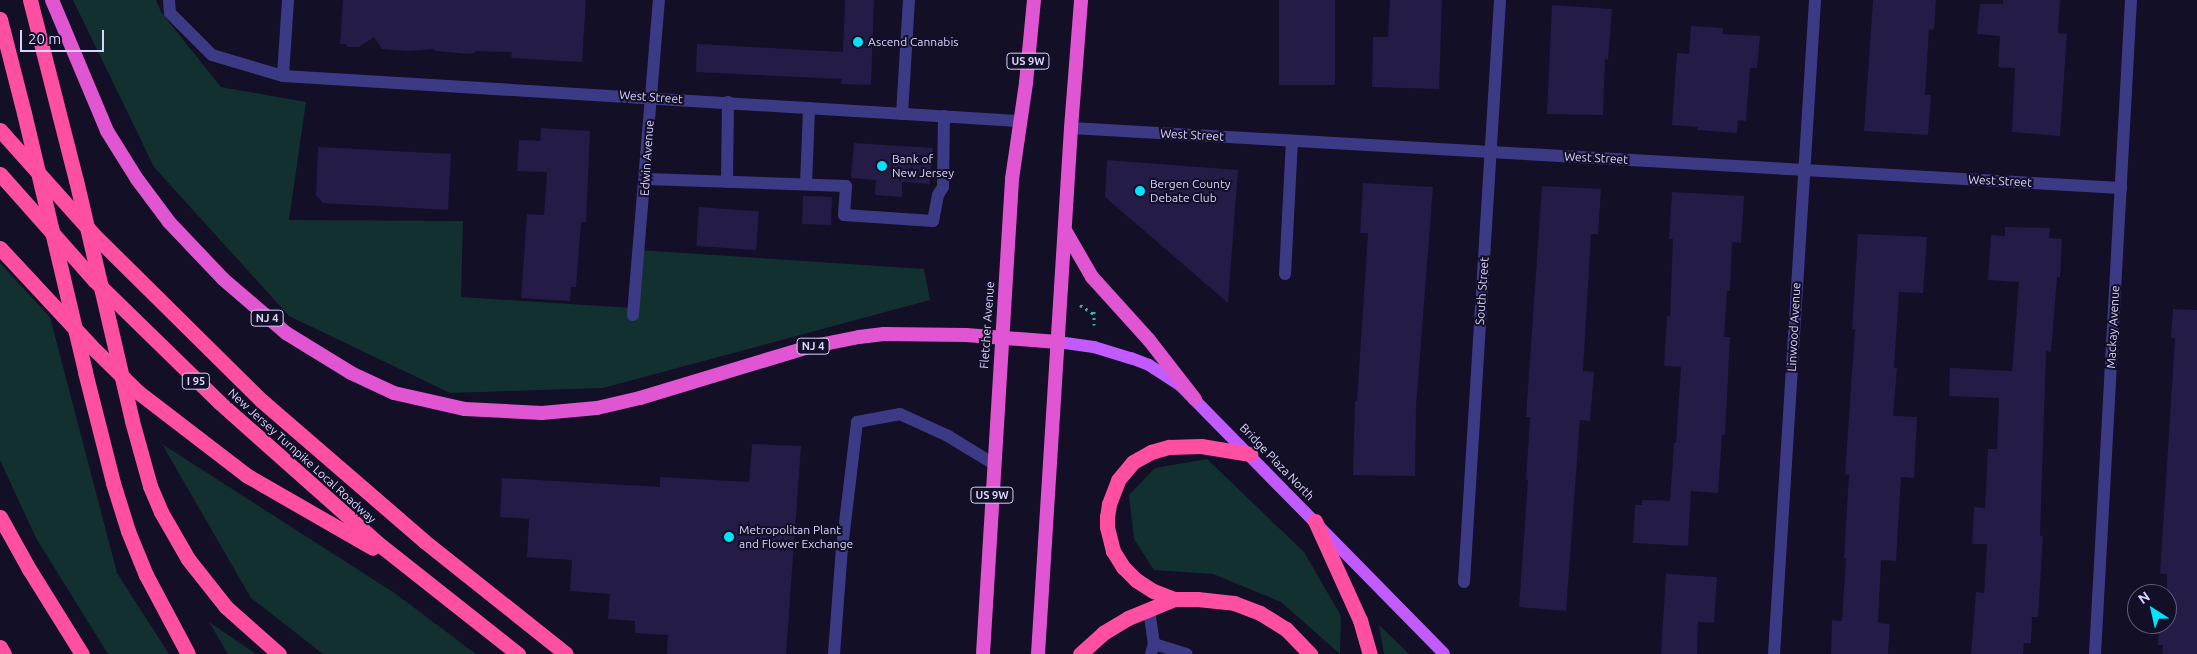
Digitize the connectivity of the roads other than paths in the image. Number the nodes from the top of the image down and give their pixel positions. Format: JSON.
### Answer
{"nodes":[{"id":1,"x":30,"y":0,"type":"edge"},
{"id":2,"x":52,"y":0,"type":"edge"},
{"id":3,"x":168,"y":0,"type":"edge"},
{"id":4,"x":288,"y":0,"type":"edge"},
{"id":5,"x":659,"y":0,"type":"edge"},
{"id":6,"x":909,"y":0,"type":"edge"},
{"id":7,"x":1034,"y":0,"type":"edge"},
{"id":8,"x":1081,"y":0,"type":"edge"},
{"id":9,"x":1500,"y":0,"type":"edge"},
{"id":10,"x":1814,"y":0,"type":"edge"},
{"id":11,"x":2132,"y":0,"type":"edge"},
{"id":12,"x":0,"y":19,"type":"edge"},
{"id":13,"x":283,"y":76,"type":"junction"},
{"id":14,"x":650,"y":97,"type":"junction"},
{"id":15,"x":728,"y":102,"type":"junction"},
{"id":16,"x":808,"y":108,"type":"junction"},
{"id":17,"x":902,"y":114,"type":"junction"},
{"id":18,"x":944,"y":116,"type":"junction"},
{"id":19,"x":1019,"y":121,"type":"junction"},
{"id":20,"x":1071,"y":128,"type":"junction"},
{"id":21,"x":0,"y":130,"type":"edge"},
{"id":22,"x":1292,"y":140,"type":"junction"},
{"id":23,"x":1491,"y":152,"type":"junction"},
{"id":24,"x":1803,"y":170,"type":"junction"},
{"id":25,"x":0,"y":174,"type":"edge"},
{"id":26,"x":646,"y":179,"type":"junction"},
{"id":27,"x":727,"y":182,"type":"junction"},
{"id":28,"x":806,"y":184,"type":"junction"},
{"id":29,"x":2121,"y":188,"type":"junction"},
{"id":30,"x":1065,"y":231,"type":"junction"},
{"id":31,"x":0,"y":248,"type":"edge"},
{"id":32,"x":1285,"y":274,"type":"dead end"},
{"id":33,"x":633,"y":315,"type":"dead end"},
{"id":34,"x":1001,"y":337,"type":"junction"},
{"id":35,"x":1058,"y":342,"type":"junction"},
{"id":36,"x":1195,"y":399,"type":"junction"},
{"id":37,"x":1250,"y":454,"type":"junction"},
{"id":38,"x":994,"y":464,"type":"junction"},
{"id":39,"x":0,"y":516,"type":"edge"},
{"id":40,"x":1315,"y":521,"type":"junction"},
{"id":41,"x":409,"y":569,"type":"junction"},
{"id":42,"x":1464,"y":582,"type":"dead end"},
{"id":43,"x":1174,"y":600,"type":"junction"},
{"id":44,"x":1149,"y":609,"type":"junction"},
{"id":45,"x":0,"y":647,"type":"edge"},
{"id":46,"x":1153,"y":649,"type":"edge"},
{"id":47,"x":4,"y":654,"type":"edge"},
{"id":48,"x":82,"y":654,"type":"edge"},
{"id":49,"x":188,"y":654,"type":"edge"},
{"id":50,"x":279,"y":654,"type":"edge"},
{"id":51,"x":518,"y":654,"type":"edge"},
{"id":52,"x":566,"y":654,"type":"edge"},
{"id":53,"x":834,"y":654,"type":"edge"},
{"id":54,"x":982,"y":654,"type":"edge"},
{"id":55,"x":1038,"y":654,"type":"edge"},
{"id":56,"x":1080,"y":654,"type":"edge"},
{"id":57,"x":1188,"y":654,"type":"edge"},
{"id":58,"x":1310,"y":654,"type":"edge"},
{"id":59,"x":1370,"y":654,"type":"edge"},
{"id":60,"x":1444,"y":654,"type":"edge"},
{"id":61,"x":1774,"y":654,"type":"edge"},
{"id":62,"x":2095,"y":654,"type":"edge"}],
"edges":[{"from":1,"to":50,"type":"highway","bridge":true},
{"from":2,"to":34,"type":"highway","number":"NJ 4"},
{"from":3,"to":13,"type":"street","name":"West Street"},
{"from":4,"to":13,"type":"street"},
{"from":5,"to":14,"type":"street","name":"Edwin Avenue"},
{"from":6,"to":17,"type":"street"},
{"from":7,"to":19,"type":"highway","name":"Fletcher Avenue","number":"US 9W"},
{"from":8,"to":20,"type":"highway"},
{"from":9,"to":23,"type":"street","name":"South Street"},
{"from":10,"to":24,"type":"street","name":"Linwood Avenue"},
{"from":11,"to":29,"type":"street","name":"Mackay Avenue"},
{"from":12,"to":49,"type":"highway","bridge":true},
{"from":13,"to":14,"type":"street","name":"West Street"},
{"from":14,"to":15,"type":"street","name":"West Street"},
{"from":14,"to":26,"type":"street","name":"Edwin Avenue"},
{"from":15,"to":16,"type":"street","name":"West Street"},
{"from":15,"to":27,"type":"street"},
{"from":16,"to":17,"type":"street","name":"West Street"},
{"from":16,"to":28,"type":"street"},
{"from":17,"to":18,"type":"street","name":"West Street"},
{"from":18,"to":19,"type":"street","name":"West Street"},
{"from":18,"to":28,"type":"street"},
{"from":19,"to":34,"type":"highway","name":"Fletcher Avenue","number":"US 9W"},
{"from":20,"to":22,"type":"street","name":"West Street"},
{"from":20,"to":30,"type":"highway"},
{"from":21,"to":52,"type":"highway"},
{"from":22,"to":23,"type":"street","name":"West Street"},
{"from":22,"to":32,"type":"street"},
{"from":23,"to":24,"type":"street","name":"West Street"},
{"from":23,"to":42,"type":"street","name":"South Street"},
{"from":24,"to":29,"type":"street","name":"West Street"},
{"from":24,"to":61,"type":"street","name":"Linwood Avenue"},
{"from":25,"to":41,"type":"highway","name":"New Jersey Turnpike Local Roadway","number":"I 95"},
{"from":26,"to":27,"type":"street"},
{"from":26,"to":33,"type":"street","name":"Edwin Avenue"},
{"from":27,"to":28,"type":"street"},
{"from":29,"to":62,"type":"street","name":"Mackay Avenue"},
{"from":30,"to":35,"type":"highway"},
{"from":30,"to":36,"type":"highway"},
{"from":31,"to":41,"type":"highway"},
{"from":34,"to":35,"type":"highway","number":"NJ 4"},
{"from":34,"to":38,"type":"highway","name":"Fletcher Avenue","number":"US 9W"},
{"from":35,"to":36,"type":"main road","name":"Bridge Plaza North"},
{"from":35,"to":55,"type":"highway"},
{"from":36,"to":37,"type":"main road","name":"Bridge Plaza North"},
{"from":37,"to":40,"type":"main road","name":"Bridge Plaza North"},
{"from":37,"to":43,"type":"highway"},
{"from":38,"to":53,"type":"street"},
{"from":38,"to":54,"type":"highway","name":"Fletcher Avenue","number":"US 9W"},
{"from":39,"to":48,"type":"highway"},
{"from":40,"to":59,"type":"highway"},
{"from":40,"to":60,"type":"main road","name":"Bridge Plaza North"},
{"from":41,"to":51,"type":"highway","name":"New Jersey Turnpike Local Roadway","number":"I 95"},
{"from":43,"to":44,"type":"highway"},
{"from":43,"to":58,"type":"highway"},
{"from":44,"to":46,"type":"street"},
{"from":44,"to":56,"type":"highway"},
{"from":45,"to":47,"type":"highway"},
{"from":46,"to":57,"type":"street"}]}
